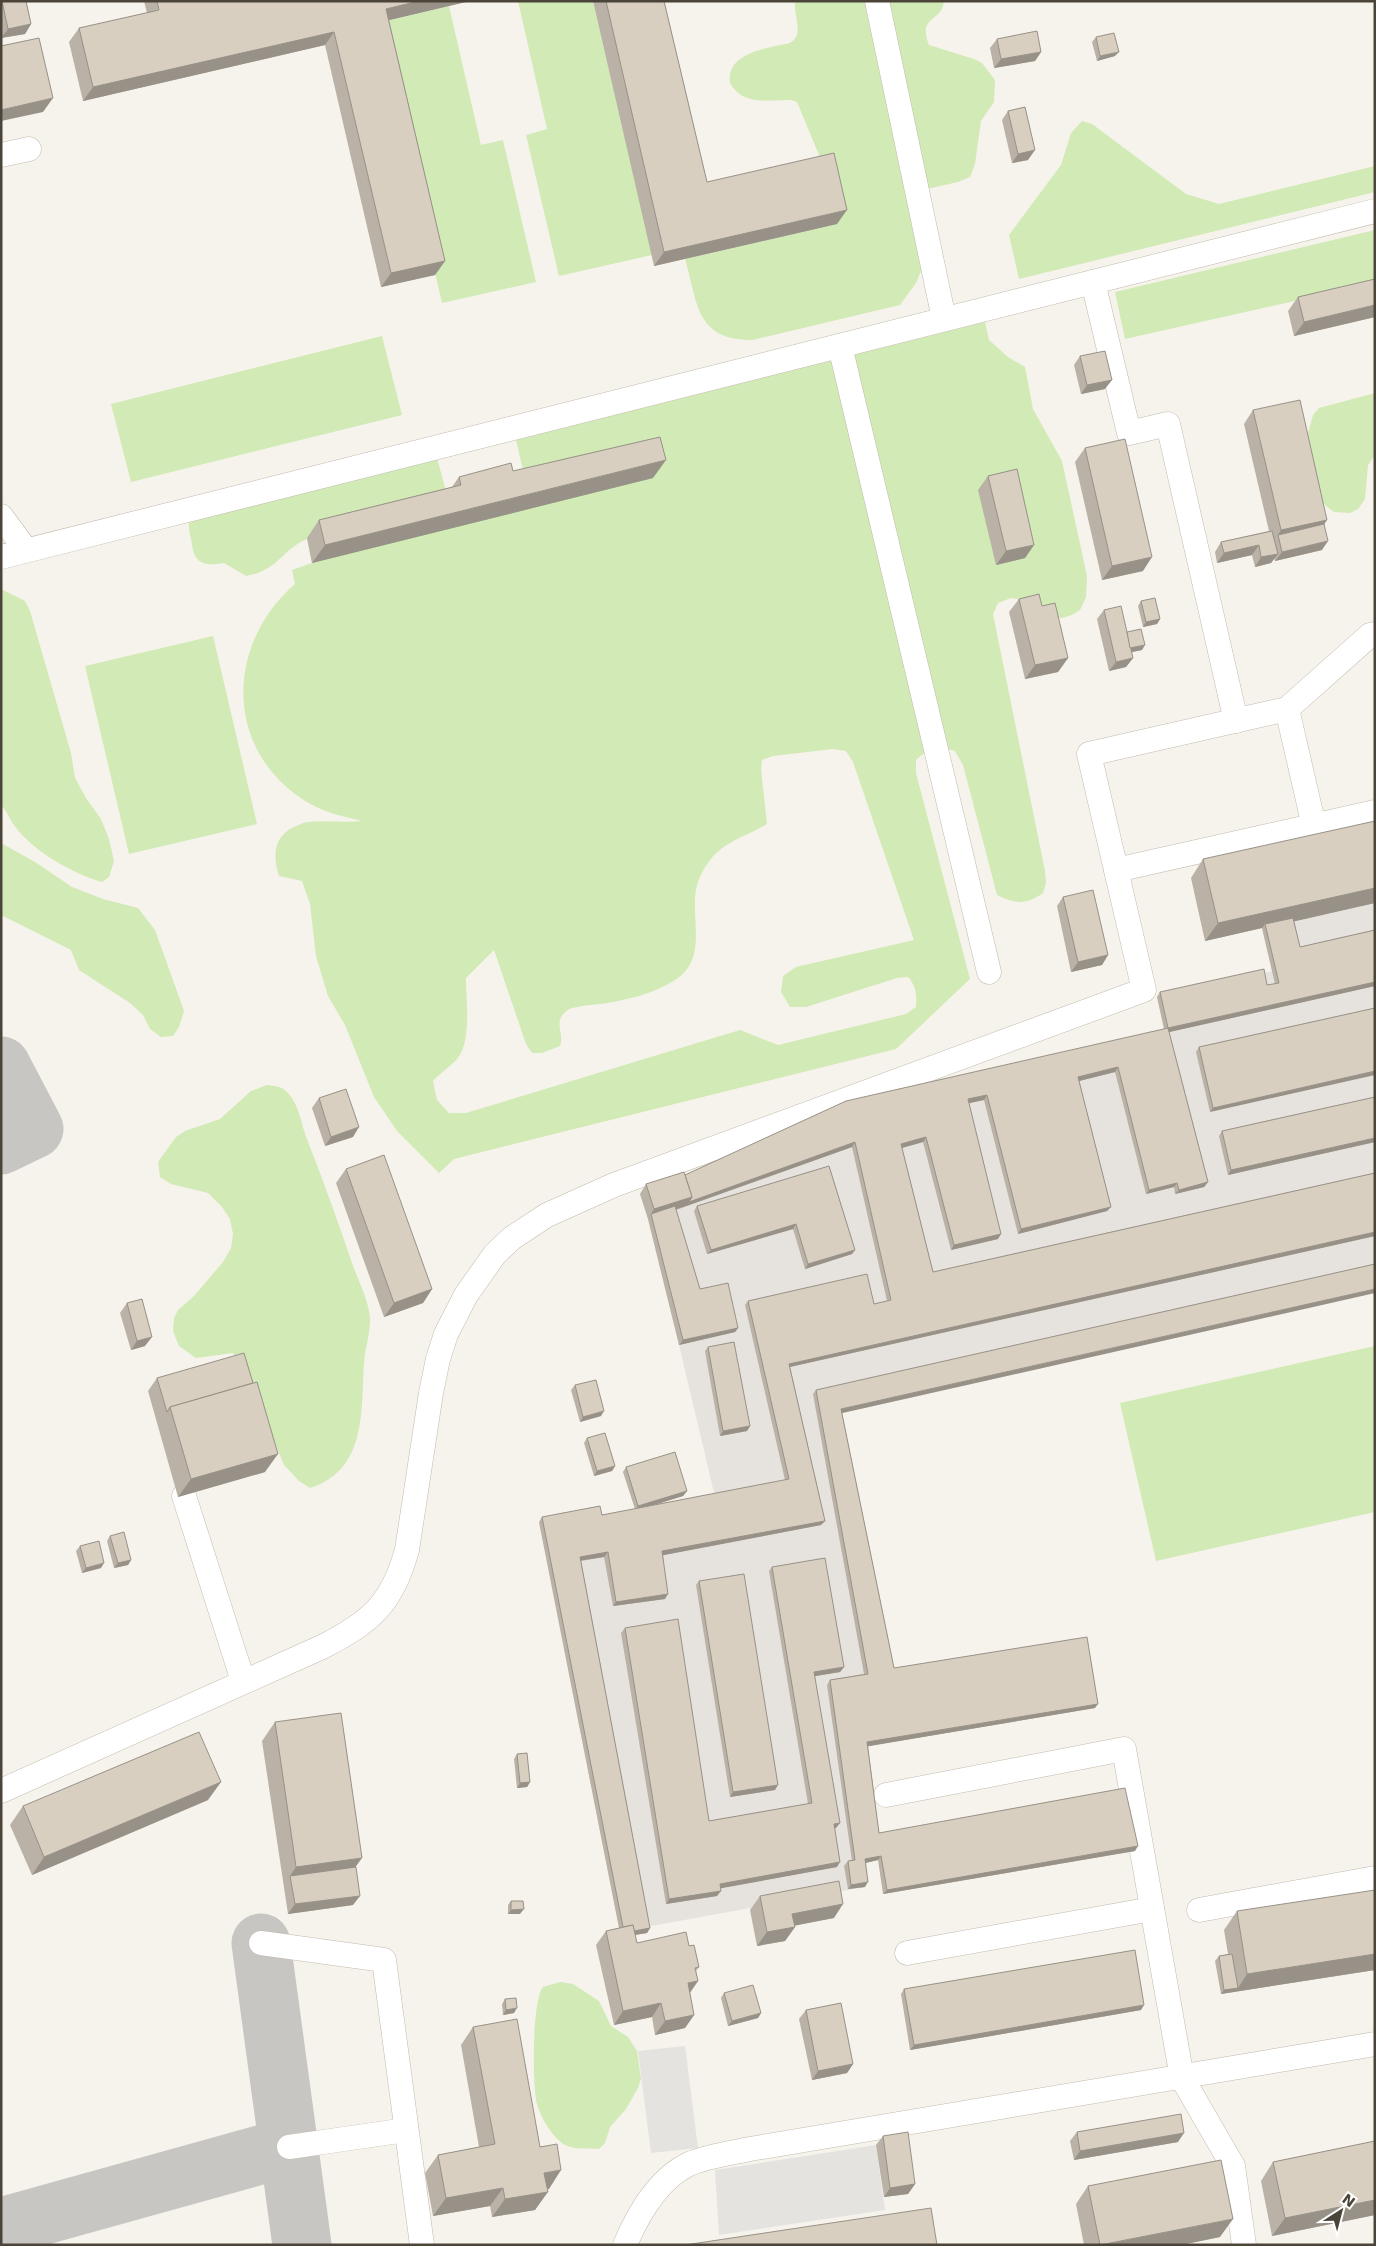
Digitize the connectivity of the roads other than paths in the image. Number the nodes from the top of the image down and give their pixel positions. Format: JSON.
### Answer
{"nodes":[{"id":1,"x":877,"y":1,"type":"edge"},
{"id":2,"x":29,"y":149,"type":"dead end"},
{"id":3,"x":1,"y":155,"type":"edge"},
{"id":4,"x":1375,"y":211,"type":"edge"},
{"id":5,"x":1093,"y":282,"type":"junction"},
{"id":6,"x":944,"y":320,"type":"junction"},
{"id":7,"x":840,"y":346,"type":"junction"},
{"id":8,"x":1,"y":516,"type":"edge"},
{"id":9,"x":26,"y":550,"type":"junction"},
{"id":10,"x":1,"y":557,"type":"edge"},
{"id":11,"x":1375,"y":634,"type":"edge"},
{"id":12,"x":1287,"y":709,"type":"junction"},
{"id":13,"x":1236,"y":720,"type":"junction"},
{"id":14,"x":1375,"y":812,"type":"edge"},
{"id":15,"x":1314,"y":826,"type":"junction"},
{"id":16,"x":1116,"y":870,"type":"junction"},
{"id":17,"x":989,"y":972,"type":"dead end"},
{"id":18,"x":184,"y":1496,"type":"dead end"},
{"id":19,"x":243,"y":1681,"type":"junction"},
{"id":20,"x":1,"y":1791,"type":"edge"},
{"id":21,"x":886,"y":1795,"type":"dead end"},
{"id":22,"x":1375,"y":1878,"type":"edge"},
{"id":23,"x":1152,"y":1909,"type":"junction"},
{"id":24,"x":1199,"y":1910,"type":"dead end"},
{"id":25,"x":261,"y":1943,"type":"dead end"},
{"id":26,"x":907,"y":1953,"type":"dead end"},
{"id":27,"x":1375,"y":2044,"type":"edge"},
{"id":28,"x":1182,"y":2078,"type":"junction"},
{"id":29,"x":406,"y":2130,"type":"junction"},
{"id":30,"x":289,"y":2146,"type":"dead end"},
{"id":31,"x":422,"y":2245,"type":"edge"},
{"id":32,"x":625,"y":2245,"type":"edge"},
{"id":33,"x":1244,"y":2245,"type":"edge"}],
"edges":[{"from":1,"to":6,"type":"street"},
{"from":2,"to":3,"type":"street"},
{"from":4,"to":5,"type":"street"},
{"from":5,"to":6,"type":"street"},
{"from":5,"to":13,"type":"street"},
{"from":6,"to":7,"type":"street"},
{"from":7,"to":9,"type":"street"},
{"from":7,"to":17,"type":"street"},
{"from":8,"to":9,"type":"street"},
{"from":9,"to":10,"type":"street"},
{"from":11,"to":12,"type":"street"},
{"from":12,"to":13,"type":"street"},
{"from":12,"to":15,"type":"street"},
{"from":13,"to":16,"type":"street"},
{"from":14,"to":15,"type":"street"},
{"from":15,"to":16,"type":"street"},
{"from":16,"to":19,"type":"street"},
{"from":18,"to":19,"type":"street"},
{"from":19,"to":20,"type":"street"},
{"from":21,"to":23,"type":"street"},
{"from":22,"to":24,"type":"street"},
{"from":23,"to":26,"type":"street"},
{"from":23,"to":28,"type":"street"},
{"from":25,"to":29,"type":"street"},
{"from":27,"to":28,"type":"street"},
{"from":28,"to":32,"type":"street"},
{"from":28,"to":33,"type":"street"},
{"from":29,"to":30,"type":"street"},
{"from":29,"to":31,"type":"street"}]}
